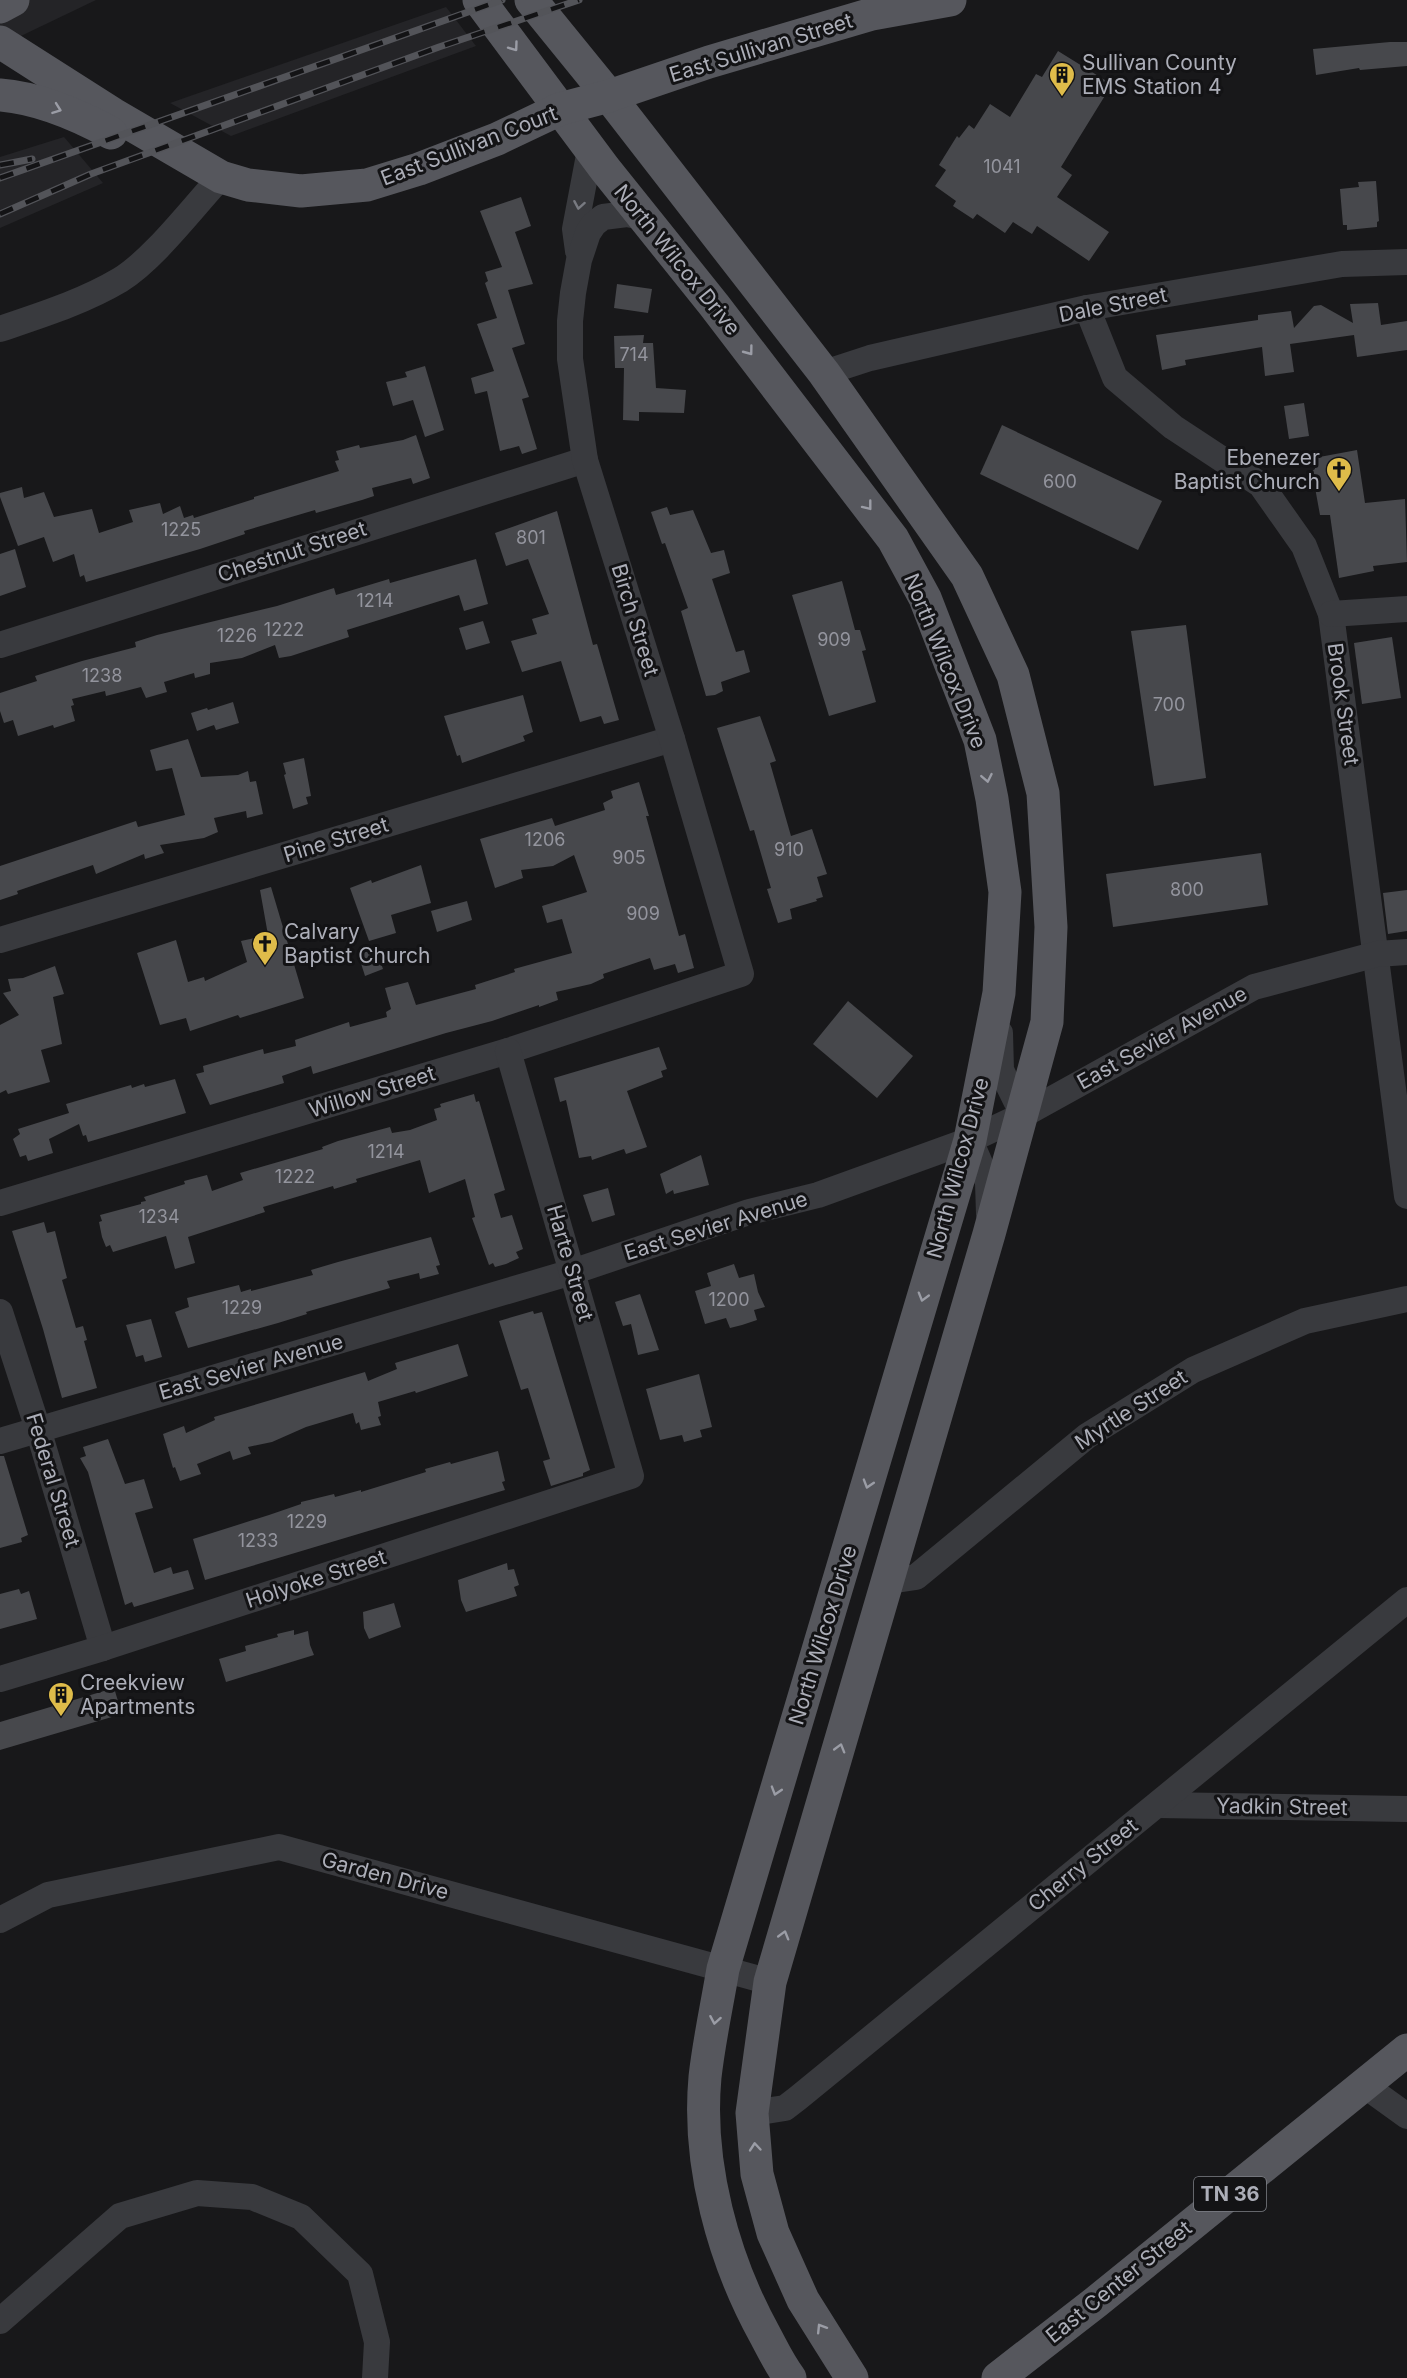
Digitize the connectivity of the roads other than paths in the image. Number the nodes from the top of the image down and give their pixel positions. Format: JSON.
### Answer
{"nodes":[{"id":1,"x":13,"y":0,"type":"edge"},
{"id":2,"x":479,"y":0,"type":"edge"},
{"id":3,"x":531,"y":0,"type":"edge"},
{"id":4,"x":950,"y":0,"type":"edge"},
{"id":5,"x":0,"y":7,"type":"edge"},
{"id":6,"x":0,"y":42,"type":"edge"},
{"id":7,"x":0,"y":95,"type":"edge"},
{"id":8,"x":609,"y":96,"type":"junction"},
{"id":9,"x":560,"y":109,"type":"junction"},
{"id":10,"x":590,"y":150,"type":"junction"},
{"id":11,"x":221,"y":177,"type":"junction"},
{"id":12,"x":642,"y":217,"type":"junction"},
{"id":13,"x":579,"y":260,"type":"junction"},
{"id":14,"x":1407,"y":262,"type":"edge"},
{"id":15,"x":1088,"y":308,"type":"junction"},
{"id":16,"x":0,"y":329,"type":"edge"},
{"id":17,"x":824,"y":373,"type":"junction"},
{"id":18,"x":778,"y":388,"type":"junction"},
{"id":19,"x":585,"y":459,"type":"junction"},
{"id":20,"x":1407,"y":609,"type":"edge"},
{"id":21,"x":1331,"y":614,"type":"junction"},
{"id":22,"x":0,"y":645,"type":"edge"},
{"id":23,"x":1006,"y":660,"type":"junction"},
{"id":24,"x":955,"y":674,"type":"junction"},
{"id":25,"x":672,"y":739,"type":"junction"},
{"id":26,"x":0,"y":940,"type":"edge"},
{"id":27,"x":1407,"y":952,"type":"edge"},
{"id":28,"x":1377,"y":954,"type":"junction"},
{"id":29,"x":741,"y":974,"type":"joint"},
{"id":30,"x":999,"y":993,"type":"junction"},
{"id":31,"x":508,"y":1051,"type":"junction"},
{"id":32,"x":1023,"y":1116,"type":"junction"},
{"id":33,"x":970,"y":1140,"type":"junction"},
{"id":34,"x":1407,"y":1196,"type":"edge"},
{"id":35,"x":1,"y":1201,"type":"edge"},
{"id":36,"x":989,"y":1234,"type":"junction"},
{"id":37,"x":572,"y":1272,"type":"junction"},
{"id":38,"x":1407,"y":1299,"type":"edge"},
{"id":39,"x":0,"y":1312,"type":"edge"},
{"id":40,"x":38,"y":1430,"type":"junction"},
{"id":41,"x":0,"y":1441,"type":"edge"},
{"id":42,"x":632,"y":1476,"type":"joint"},
{"id":43,"x":844,"y":1566,"type":"junction"},
{"id":44,"x":889,"y":1581,"type":"junction"},
{"id":45,"x":1407,"y":1600,"type":"edge"},
{"id":46,"x":103,"y":1648,"type":"junction"},
{"id":47,"x":0,"y":1679,"type":"edge"},
{"id":48,"x":1156,"y":1805,"type":"junction"},
{"id":49,"x":1407,"y":1809,"type":"edge"},
{"id":50,"x":0,"y":1920,"type":"edge"},
{"id":51,"x":723,"y":1969,"type":"junction"},
{"id":52,"x":770,"y":1982,"type":"junction"},
{"id":53,"x":1407,"y":2050,"type":"edge"},
{"id":54,"x":1364,"y":2085,"type":"junction"},
{"id":55,"x":752,"y":2113,"type":"junction"},
{"id":56,"x":704,"y":2114,"type":"junction"},
{"id":57,"x":1407,"y":2116,"type":"edge"},
{"id":58,"x":0,"y":2321,"type":"edge"},
{"id":59,"x":375,"y":2378,"type":"edge"},
{"id":60,"x":790,"y":2378,"type":"edge"},
{"id":61,"x":852,"y":2378,"type":"edge"},
{"id":62,"x":998,"y":2378,"type":"edge"}],
"edges":[{"from":1,"to":5,"type":"main road"},
{"from":2,"to":9,"type":"main road","name":"North Wilcox Drive","one_way":true},
{"from":3,"to":8,"type":"main road"},
{"from":4,"to":8,"type":"main road","name":"East Sullivan Street"},
{"from":6,"to":11,"type":"main road","name":"East Sullivan Court"},
{"from":7,"to":11,"type":"main road","one_way":true},
{"from":8,"to":9,"type":"main road","name":"East Sullivan Court"},
{"from":8,"to":17,"type":"main road"},
{"from":9,"to":10,"type":"main road","name":"North Wilcox Drive"},
{"from":9,"to":11,"type":"main road","name":"East Sullivan Court"},
{"from":10,"to":12,"type":"main road","name":"North Wilcox Drive"},
{"from":10,"to":13,"type":"street","name":"Birch Street","one_way":true},
{"from":11,"to":16,"type":"street"},
{"from":12,"to":13,"type":"street","name":"Birch Street"},
{"from":12,"to":18,"type":"main road","name":"North Wilcox Drive","one_way":true},
{"from":13,"to":19,"type":"street","name":"Birch Street"},
{"from":14,"to":15,"type":"street","name":"Dale Street"},
{"from":15,"to":17,"type":"street","name":"Dale Street"},
{"from":15,"to":21,"type":"street","name":"Brook Street"},
{"from":17,"to":18,"type":"main road"},
{"from":17,"to":23,"type":"main road"},
{"from":18,"to":24,"type":"main road","name":"North Wilcox Drive","one_way":true},
{"from":19,"to":22,"type":"street","name":"Chestnut Street"},
{"from":19,"to":25,"type":"street","name":"Birch Street"},
{"from":20,"to":21,"type":"street"},
{"from":21,"to":28,"type":"street","name":"Brook Street"},
{"from":23,"to":24,"type":"main road"},
{"from":23,"to":32,"type":"main road"},
{"from":24,"to":30,"type":"main road","name":"North Wilcox Drive","one_way":true},
{"from":25,"to":26,"type":"street","name":"Pine Street"},
{"from":25,"to":29,"type":"street","name":"Birch Street"},
{"from":27,"to":28,"type":"street","name":"East Sevier Avenue"},
{"from":28,"to":32,"type":"street","name":"East Sevier Avenue"},
{"from":28,"to":34,"type":"street","name":"Brook Street"},
{"from":29,"to":31,"type":"street","name":"Willow Street"},
{"from":30,"to":32,"type":"street"},
{"from":30,"to":33,"type":"main road","name":"North Wilcox Drive"},
{"from":31,"to":35,"type":"street","name":"Willow Street"},
{"from":31,"to":37,"type":"street","name":"Harte Street"},
{"from":32,"to":33,"type":"street","name":"East Sevier Avenue"},
{"from":32,"to":36,"type":"main road"},
{"from":33,"to":36,"type":"street"},
{"from":33,"to":37,"type":"street","name":"East Sevier Avenue"},
{"from":33,"to":43,"type":"main road","name":"North Wilcox Drive","one_way":true},
{"from":36,"to":44,"type":"main road"},
{"from":37,"to":40,"type":"street","name":"East Sevier Avenue"},
{"from":37,"to":42,"type":"street","name":"Harte Street"},
{"from":38,"to":44,"type":"street","name":"Myrtle Street"},
{"from":39,"to":40,"type":"street","name":"Federal Street"},
{"from":40,"to":41,"type":"street","name":"East Sevier Avenue"},
{"from":40,"to":46,"type":"street","name":"Federal Street"},
{"from":42,"to":46,"type":"street","name":"Holyoke Street"},
{"from":43,"to":44,"type":"main road"},
{"from":43,"to":51,"type":"main road","name":"North Wilcox Drive","one_way":true},
{"from":52,"to":44,"type":"main road","one_way":true},
{"from":45,"to":48,"type":"street","name":"Cherry Street"},
{"from":46,"to":47,"type":"street","name":"Holyoke Street"},
{"from":48,"to":49,"type":"street","name":"Yadkin Street"},
{"from":48,"to":55,"type":"street","name":"Cherry Street"},
{"from":50,"to":51,"type":"street","name":"Garden Drive"},
{"from":51,"to":52,"type":"street","name":"Garden Drive"},
{"from":51,"to":56,"type":"main road","name":"North Wilcox Drive","one_way":true},
{"from":52,"to":55,"type":"main road"},
{"from":53,"to":54,"type":"main road","name":"East Center Street","number":"TN 36"},
{"from":54,"to":57,"type":"street"},
{"from":54,"to":62,"type":"main road","name":"East Center Street","number":"TN 36"},
{"from":55,"to":56,"type":"main road"},
{"from":61,"to":55,"type":"main road","one_way":true},
{"from":56,"to":60,"type":"main road","name":"North Wilcox Drive"},
{"from":58,"to":59,"type":"street"}]}
